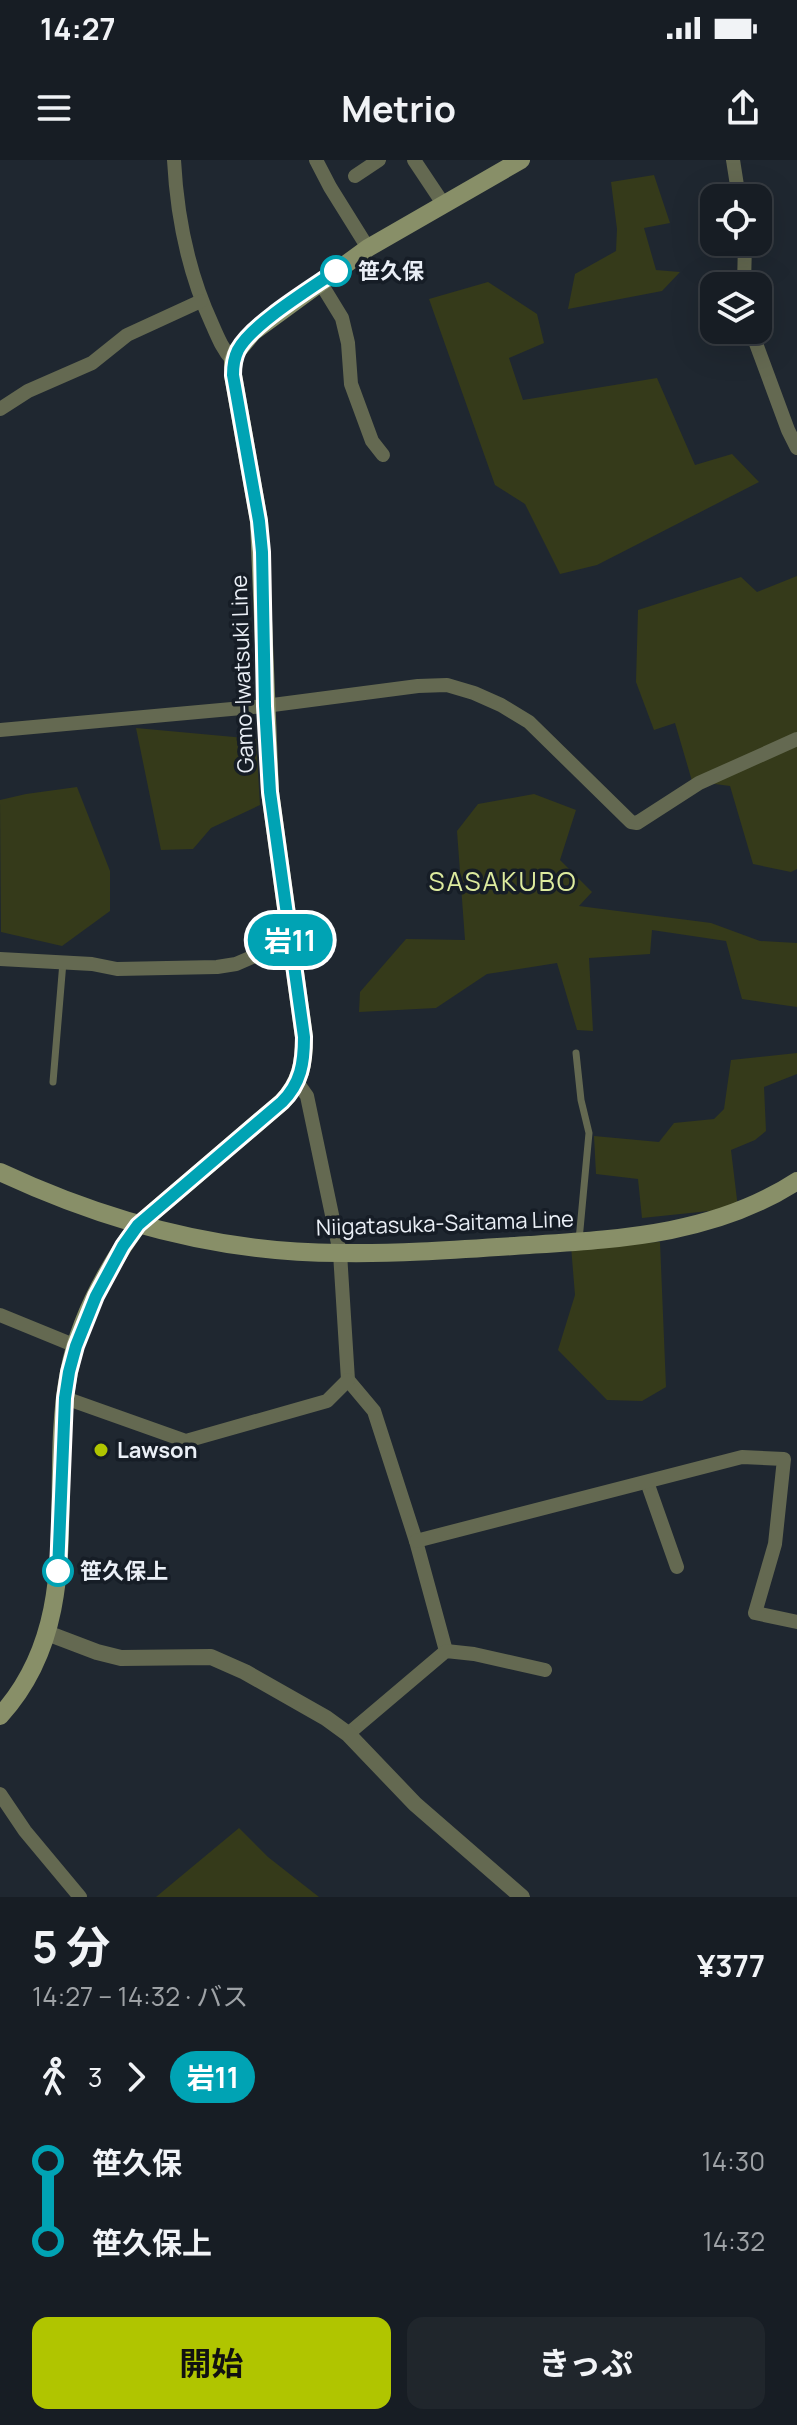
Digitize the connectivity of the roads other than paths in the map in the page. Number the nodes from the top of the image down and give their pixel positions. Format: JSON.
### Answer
{"nodes":[{"id":1,"x":174,"y":160,"type":"edge"},
{"id":2,"x":316,"y":160,"type":"edge"},
{"id":3,"x":379,"y":160,"type":"edge"},
{"id":4,"x":414,"y":160,"type":"edge"},
{"id":5,"x":733,"y":160,"type":"edge"},
{"id":6,"x":511,"y":163,"type":"edge"},
{"id":7,"x":355,"y":176,"type":"dead end"},
{"id":8,"x":737,"y":184,"type":"edge"},
{"id":9,"x":444,"y":205,"type":"junction"},
{"id":10,"x":368,"y":248,"type":"junction"},
{"id":11,"x":320,"y":282,"type":"junction"},
{"id":12,"x":201,"y":301,"type":"junction"},
{"id":13,"x":756,"y":344,"type":"edge"},
{"id":14,"x":233,"y":361,"type":"junction"},
{"id":15,"x":0,"y":409,"type":"edge"},
{"id":16,"x":797,"y":448,"type":"edge"},
{"id":17,"x":383,"y":455,"type":"dead end"},
{"id":18,"x":265,"y":706,"type":"junction"},
{"id":19,"x":0,"y":730,"type":"edge"},
{"id":20,"x":797,"y":739,"type":"edge"},
{"id":21,"x":290,"y":935,"type":"junction"},
{"id":22,"x":0,"y":959,"type":"edge"},
{"id":23,"x":63,"y":962,"type":"junction"},
{"id":24,"x":576,"y":1053,"type":"dead end"},
{"id":25,"x":53,"y":1082,"type":"dead end"},
{"id":26,"x":297,"y":1082,"type":"junction"},
{"id":27,"x":0,"y":1172,"type":"edge"},
{"id":28,"x":797,"y":1181,"type":"edge"},
{"id":29,"x":138,"y":1225,"type":"junction"},
{"id":30,"x":578,"y":1242,"type":"junction"},
{"id":31,"x":340,"y":1253,"type":"junction"},
{"id":32,"x":0,"y":1315,"type":"edge"},
{"id":33,"x":76,"y":1346,"type":"junction"},
{"id":34,"x":348,"y":1380,"type":"junction"},
{"id":35,"x":65,"y":1398,"type":"junction"},
{"id":36,"x":647,"y":1482,"type":"junction"},
{"id":37,"x":416,"y":1541,"type":"junction"},
{"id":38,"x":677,"y":1567,"type":"dead end"},
{"id":39,"x":797,"y":1622,"type":"edge"},
{"id":40,"x":47,"y":1633,"type":"junction"},
{"id":41,"x":446,"y":1651,"type":"junction"},
{"id":42,"x":545,"y":1670,"type":"dead end"},
{"id":43,"x":0,"y":1716,"type":"edge"},
{"id":44,"x":348,"y":1734,"type":"junction"},
{"id":45,"x":0,"y":1794,"type":"edge"},
{"id":46,"x":80,"y":1897,"type":"edge"},
{"id":47,"x":522,"y":1897,"type":"edge"}],
"edges":[{"from":1,"to":12,"type":"street"},
{"from":2,"to":10,"type":"street"},
{"from":3,"to":7,"type":"street"},
{"from":4,"to":9,"type":"street"},
{"from":5,"to":8,"type":"street"},
{"from":6,"to":9,"type":"main road"},
{"from":9,"to":10,"type":"main road"},
{"from":10,"to":11,"type":"main road"},
{"from":11,"to":14,"type":"main road"},
{"from":11,"to":17,"type":"street"},
{"from":12,"to":14,"type":"street"},
{"from":12,"to":15,"type":"street"},
{"from":13,"to":16,"type":"street"},
{"from":14,"to":18,"type":"main road","name":"Gamo-Iwatsuki Line"},
{"from":18,"to":19,"type":"street"},
{"from":18,"to":20,"type":"street"},
{"from":18,"to":21,"type":"main road","name":"Gamo-Iwatsuki Line"},
{"from":21,"to":23,"type":"street"},
{"from":21,"to":26,"type":"main road","name":"Gamo-Iwatsuki Line"},
{"from":22,"to":23,"type":"street"},
{"from":23,"to":25,"type":"lane"},
{"from":24,"to":30,"type":"lane"},
{"from":26,"to":29,"type":"main road"},
{"from":26,"to":31,"type":"street"},
{"from":27,"to":29,"type":"main road","name":"Niigatasuka-Saitama Line"},
{"from":28,"to":30,"type":"main road","name":"Niigatasuka-Saitama Line"},
{"from":29,"to":31,"type":"main road","name":"Niigatasuka-Saitama Line"},
{"from":29,"to":33,"type":"main road"},
{"from":30,"to":31,"type":"main road","name":"Niigatasuka-Saitama Line"},
{"from":31,"to":34,"type":"street"},
{"from":32,"to":33,"type":"street"},
{"from":33,"to":35,"type":"main road"},
{"from":34,"to":35,"type":"street"},
{"from":34,"to":37,"type":"street"},
{"from":35,"to":40,"type":"main road"},
{"from":36,"to":37,"type":"street"},
{"from":36,"to":38,"type":"street"},
{"from":36,"to":39,"type":"street"},
{"from":37,"to":41,"type":"street"},
{"from":40,"to":43,"type":"main road"},
{"from":40,"to":44,"type":"street"},
{"from":41,"to":42,"type":"street"},
{"from":41,"to":44,"type":"street"},
{"from":44,"to":47,"type":"street"},
{"from":45,"to":46,"type":"street"}]}
